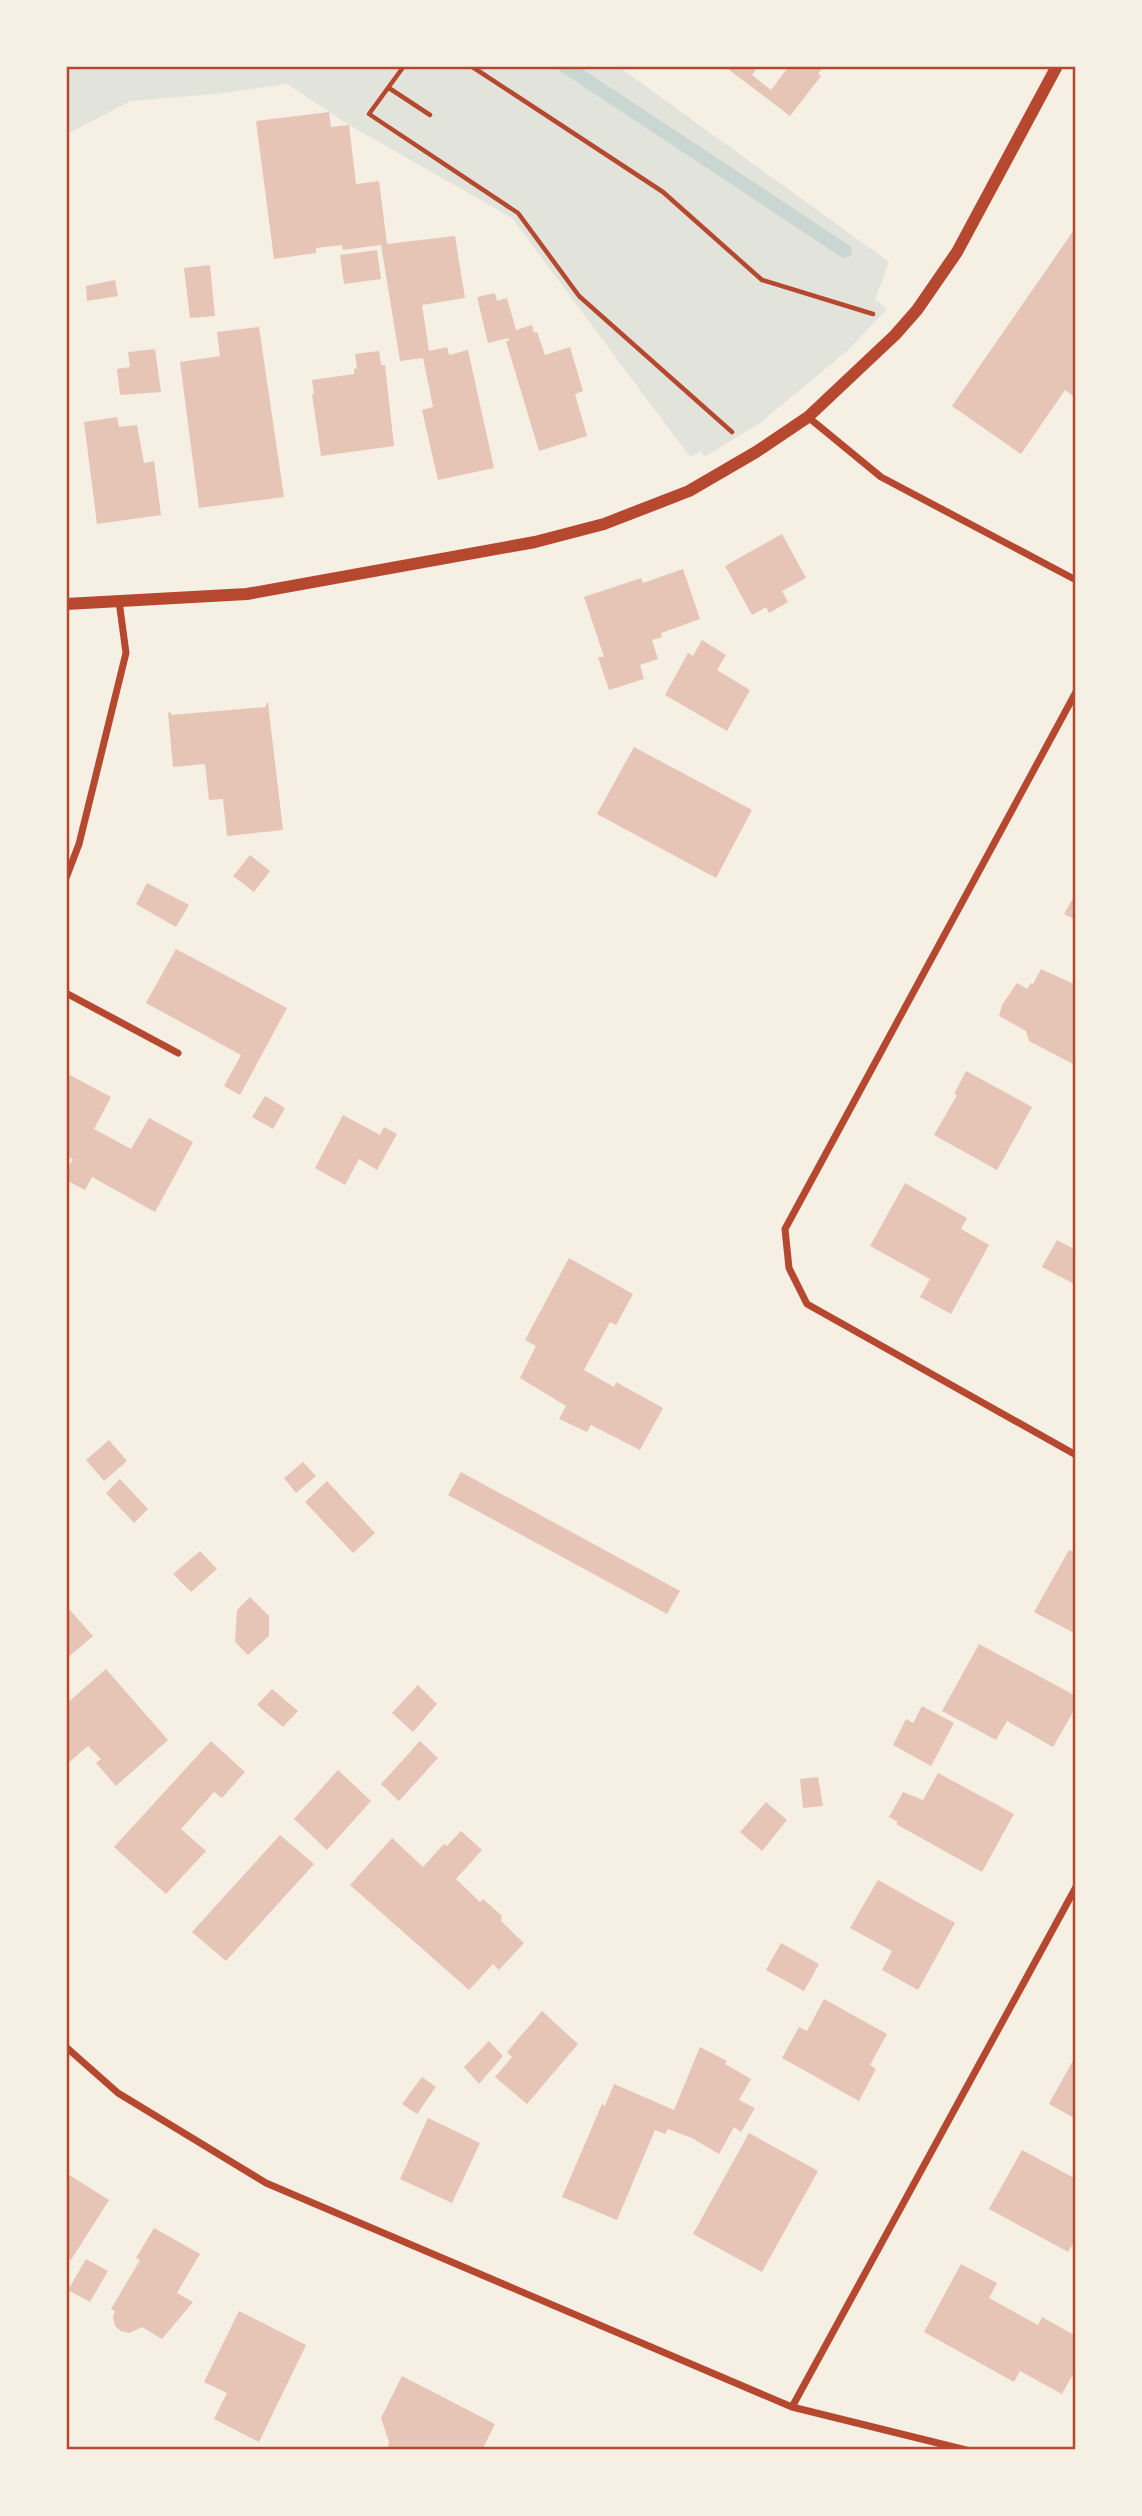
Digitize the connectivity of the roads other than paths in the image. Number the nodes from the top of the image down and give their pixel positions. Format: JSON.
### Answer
{"nodes":[{"id":1,"x":1057,"y":66,"type":"edge"},
{"id":2,"x":808,"y":417,"type":"junction"},
{"id":3,"x":1076,"y":580,"type":"edge"},
{"id":4,"x":119,"y":601,"type":"junction"},
{"id":5,"x":66,"y":604,"type":"edge"},
{"id":6,"x":1076,"y":692,"type":"edge"},
{"id":7,"x":66,"y":878,"type":"edge"},
{"id":8,"x":66,"y":993,"type":"edge"},
{"id":9,"x":177,"y":1053,"type":"dead end"},
{"id":10,"x":1076,"y":1455,"type":"edge"},
{"id":11,"x":1076,"y":1887,"type":"edge"},
{"id":12,"x":66,"y":2047,"type":"edge"},
{"id":13,"x":792,"y":2407,"type":"junction"},
{"id":14,"x":966,"y":2449,"type":"edge"}],
"edges":[{"from":1,"to":2,"type":"street"},
{"from":2,"to":3,"type":"street"},
{"from":2,"to":4,"type":"street"},
{"from":4,"to":5,"type":"street"},
{"from":4,"to":7,"type":"street"},
{"from":6,"to":10,"type":"street"},
{"from":8,"to":9,"type":"street"},
{"from":11,"to":13,"type":"street"},
{"from":12,"to":13,"type":"street"},
{"from":13,"to":14,"type":"street"}]}
